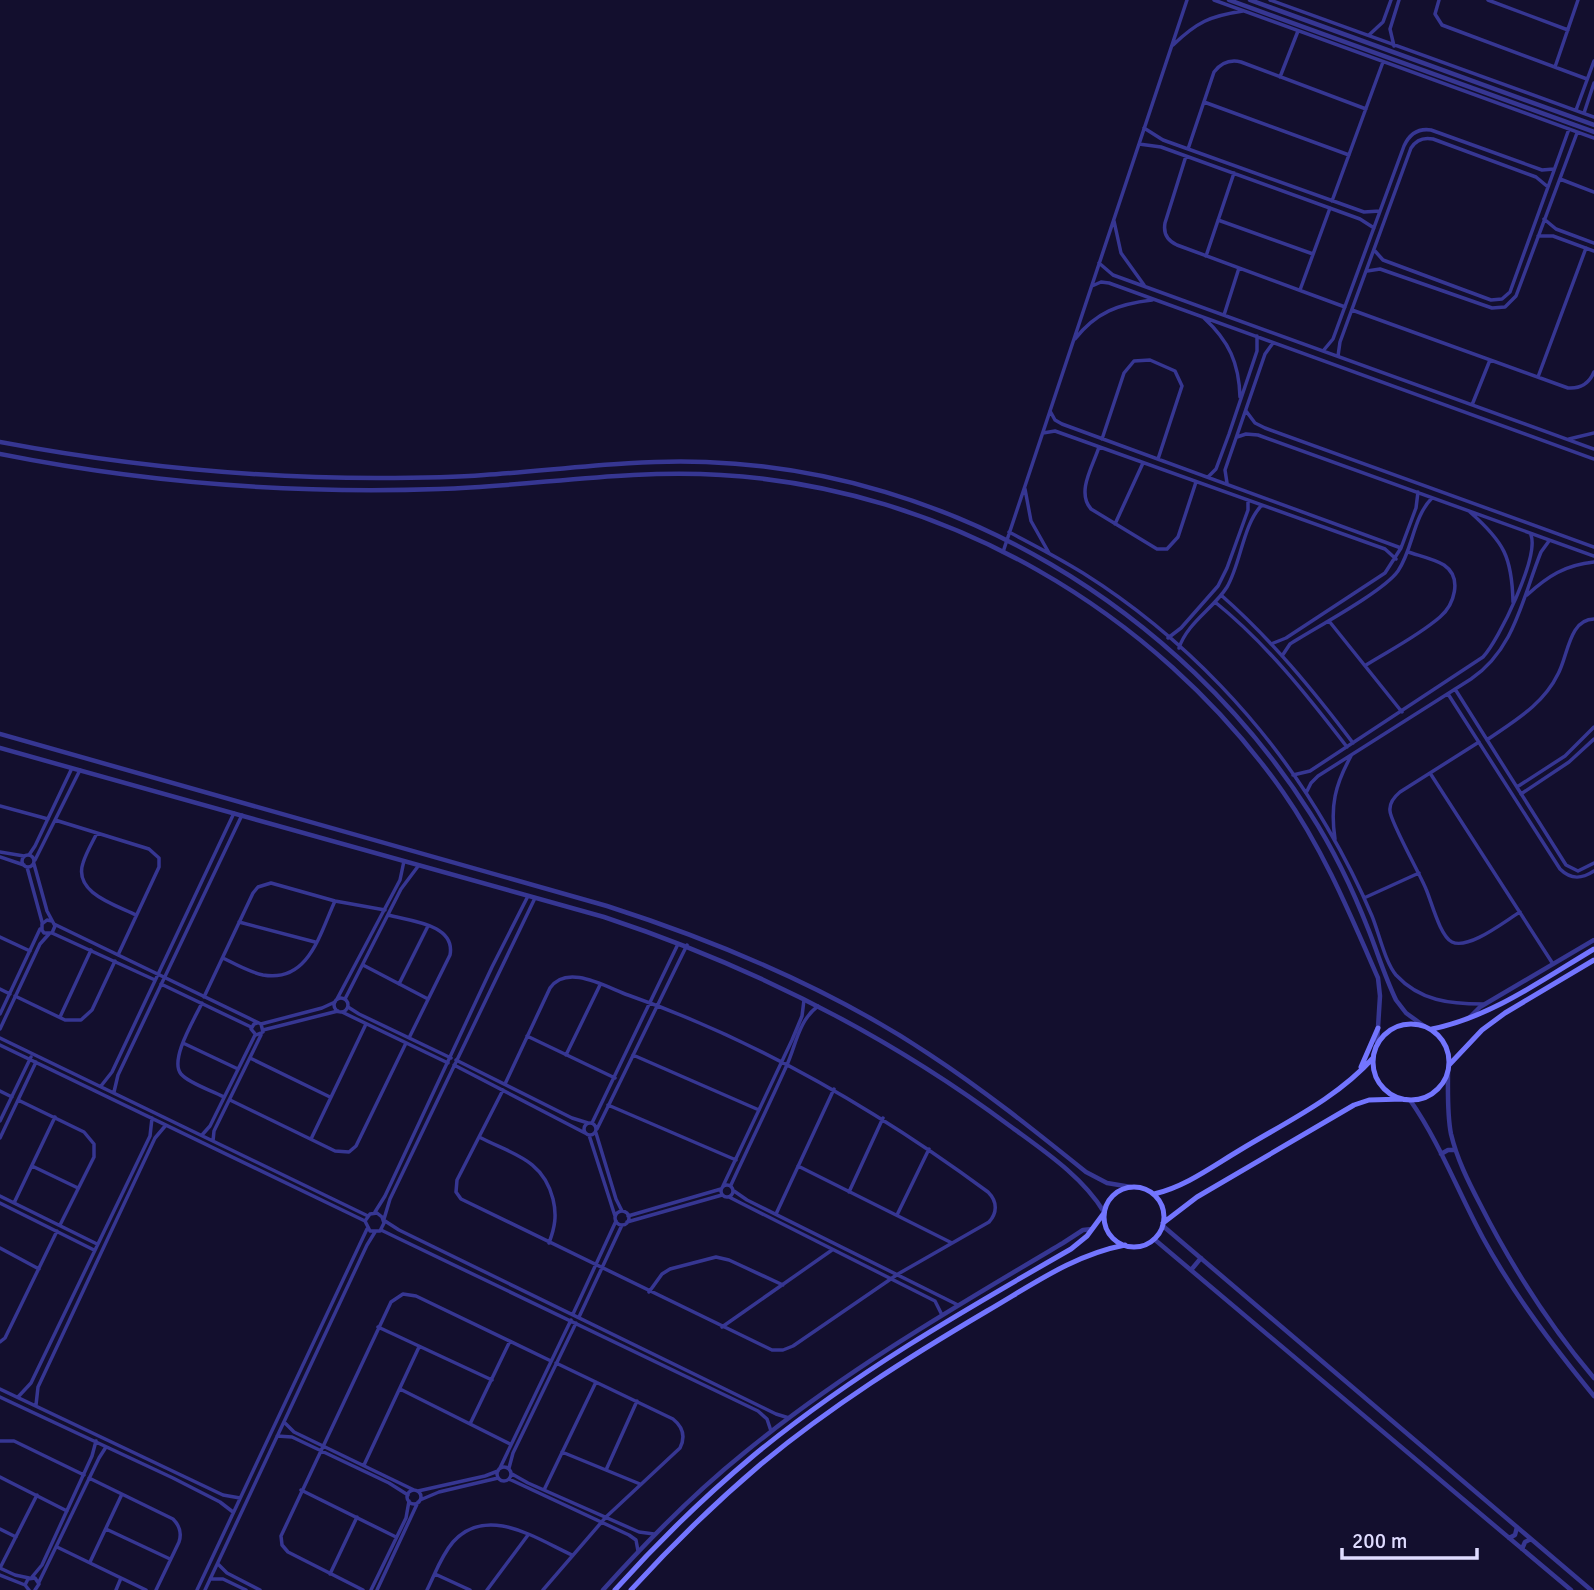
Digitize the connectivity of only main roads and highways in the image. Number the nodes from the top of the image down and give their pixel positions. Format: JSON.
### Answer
{"nodes":[{"id":1,"x":1594,"y":949,"type":"edge"},
{"id":2,"x":1594,"y":960,"type":"edge"},
{"id":3,"x":1480,"y":1015,"type":"junction"},
{"id":4,"x":1487,"y":1027,"type":"junction"},
{"id":5,"x":1377,"y":1028,"type":"road end"},
{"id":6,"x":1431,"y":1030,"type":"junction"},
{"id":7,"x":1373,"y":1058,"type":"junction"},
{"id":8,"x":1448,"y":1068,"type":"junction"},
{"id":9,"x":1357,"y":1074,"type":"junction"},
{"id":10,"x":1406,"y":1100,"type":"junction"},
{"id":11,"x":1154,"y":1194,"type":"junction"},
{"id":12,"x":1104,"y":1212,"type":"junction"},
{"id":13,"x":1163,"y":1225,"type":"junction"},
{"id":14,"x":1125,"y":1245,"type":"junction"},
{"id":15,"x":945,"y":1313,"type":"road end"},
{"id":16,"x":952,"y":1319,"type":"junction"},
{"id":17,"x":615,"y":1590,"type":"edge"},
{"id":18,"x":631,"y":1590,"type":"edge"}],
"edges":[{"from":1,"to":3,"type":"main road"},
{"from":2,"to":4,"type":"main road"},
{"from":3,"to":4,"type":"main road"},
{"from":3,"to":6,"type":"main road"},
{"from":4,"to":8,"type":"main road"},
{"from":5,"to":9,"type":"main road"},
{"from":6,"to":7,"type":"main road"},
{"from":6,"to":8,"type":"main road"},
{"from":7,"to":9,"type":"main road"},
{"from":7,"to":10,"type":"main road"},
{"from":8,"to":10,"type":"main road"},
{"from":9,"to":11,"type":"main road"},
{"from":10,"to":13,"type":"main road"},
{"from":11,"to":12,"type":"main road"},
{"from":11,"to":13,"type":"main road"},
{"from":12,"to":14,"type":"main road"},
{"from":12,"to":16,"type":"main road"},
{"from":13,"to":14,"type":"main road"},
{"from":14,"to":18,"type":"main road"},
{"from":15,"to":16,"type":"main road"},
{"from":16,"to":17,"type":"main road"}]}
